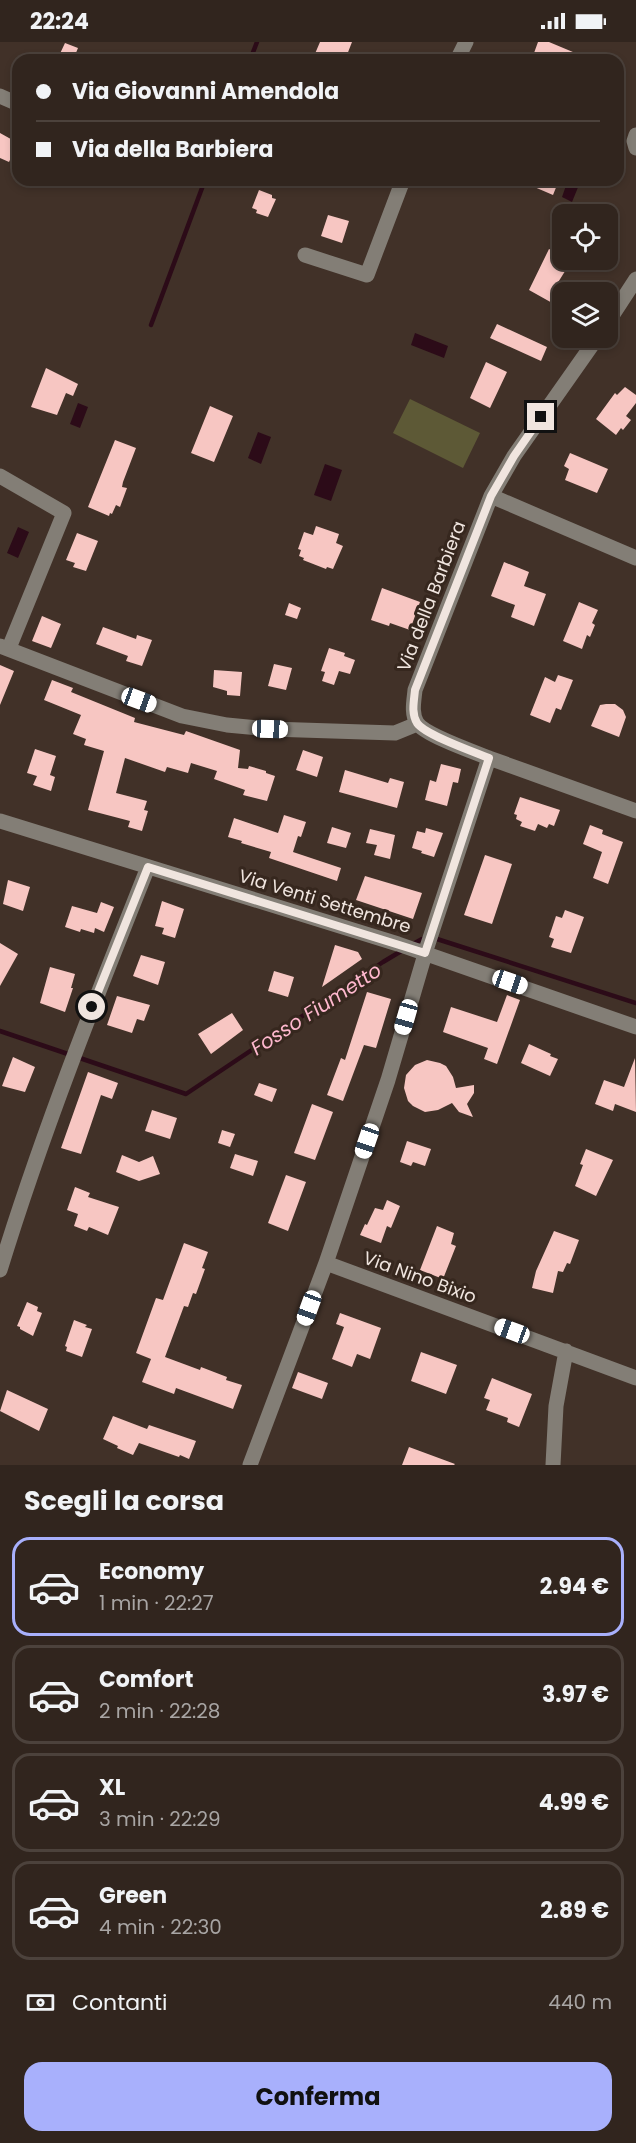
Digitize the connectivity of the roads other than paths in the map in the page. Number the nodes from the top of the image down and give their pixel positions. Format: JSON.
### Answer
{"nodes":[{"id":1,"x":636,"y":135,"type":"edge"},
{"id":2,"x":636,"y":148,"type":"edge"},
{"id":3,"x":401,"y":186,"type":"edge"},
{"id":4,"x":305,"y":255,"type":"dead end"},
{"id":5,"x":636,"y":279,"type":"edge"},
{"id":6,"x":618,"y":307,"type":"edge"},
{"id":7,"x":590,"y":348,"type":"edge"},
{"id":8,"x":0,"y":476,"type":"edge"},
{"id":9,"x":491,"y":496,"type":"junction"},
{"id":10,"x":636,"y":558,"type":"edge"},
{"id":11,"x":4,"y":647,"type":"edge"},
{"id":12,"x":417,"y":723,"type":"junction"},
{"id":13,"x":489,"y":758,"type":"junction"},
{"id":14,"x":636,"y":811,"type":"edge"},
{"id":15,"x":0,"y":821,"type":"edge"},
{"id":16,"x":148,"y":867,"type":"junction"},
{"id":17,"x":422,"y":949,"type":"junction"},
{"id":18,"x":636,"y":1027,"type":"edge"},
{"id":19,"x":326,"y":1263,"type":"junction"},
{"id":20,"x":0,"y":1270,"type":"edge"},
{"id":21,"x":566,"y":1352,"type":"junction"},
{"id":22,"x":636,"y":1378,"type":"edge"},
{"id":23,"x":250,"y":1465,"type":"edge"},
{"id":24,"x":553,"y":1465,"type":"edge"}],
"edges":[{"from":1,"to":2,"type":"street"},
{"from":3,"to":4,"type":"street"},
{"from":5,"to":6,"type":"street"},
{"from":7,"to":9,"type":"street","name":"Via della Barbiera"},
{"from":8,"to":11,"type":"street"},
{"from":9,"to":10,"type":"street"},
{"from":9,"to":12,"type":"street","name":"Via della Barbiera"},
{"from":11,"to":12,"type":"street"},
{"from":12,"to":13,"type":"street"},
{"from":13,"to":14,"type":"street"},
{"from":13,"to":17,"type":"street"},
{"from":15,"to":16,"type":"street","name":"Via Venti Settembre"},
{"from":16,"to":17,"type":"street","name":"Via Venti Settembre"},
{"from":16,"to":20,"type":"street"},
{"from":17,"to":18,"type":"street","name":"Via Venti Settembre"},
{"from":17,"to":19,"type":"street"},
{"from":19,"to":21,"type":"street","name":"Via Nino Bixio"},
{"from":19,"to":23,"type":"street"},
{"from":21,"to":22,"type":"street","name":"Via Nino Bixio"},
{"from":21,"to":24,"type":"street"}]}
